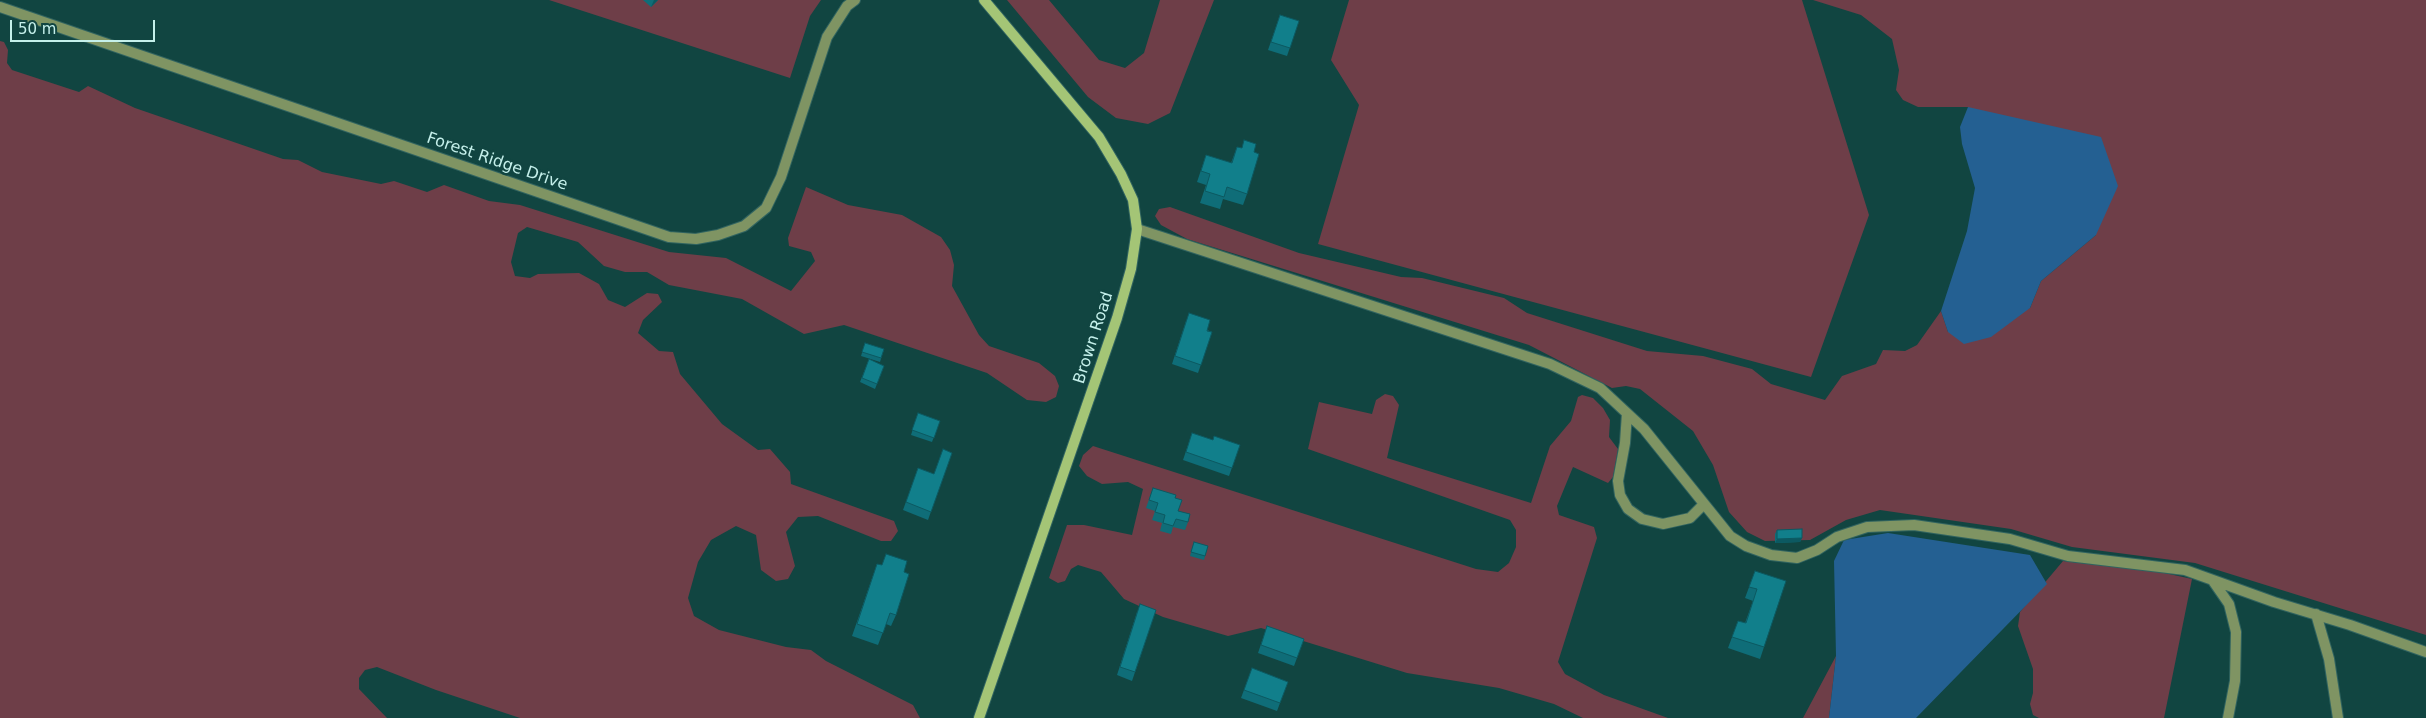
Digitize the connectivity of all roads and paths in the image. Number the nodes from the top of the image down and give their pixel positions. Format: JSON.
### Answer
{"nodes":[{"id":1,"x":855,"y":0,"type":"edge"},
{"id":2,"x":984,"y":0,"type":"edge"},
{"id":3,"x":0,"y":8,"type":"edge"},
{"id":4,"x":1137,"y":229,"type":"junction"},
{"id":5,"x":1626,"y":413,"type":"junction"},
{"id":6,"x":1703,"y":505,"type":"junction"},
{"id":7,"x":2213,"y":581,"type":"junction"},
{"id":8,"x":2316,"y":614,"type":"junction"},
{"id":9,"x":2426,"y":652,"type":"edge"},
{"id":10,"x":979,"y":718,"type":"edge"},
{"id":11,"x":2228,"y":718,"type":"edge"},
{"id":12,"x":2338,"y":718,"type":"edge"}],
"edges":[{"from":1,"to":3,"type":"street","name":"Forest Ridge Drive"},
{"from":2,"to":4,"type":"street","name":"Brown Road"},
{"from":4,"to":5,"type":"street"},
{"from":4,"to":10,"type":"street","name":"Brown Road"},
{"from":5,"to":6,"type":"street"},
{"from":5,"to":6,"type":"street"},
{"from":6,"to":7,"type":"street"},
{"from":7,"to":8,"type":"street"},
{"from":7,"to":11,"type":"street"},
{"from":8,"to":9,"type":"street"},
{"from":8,"to":12,"type":"street"}]}
